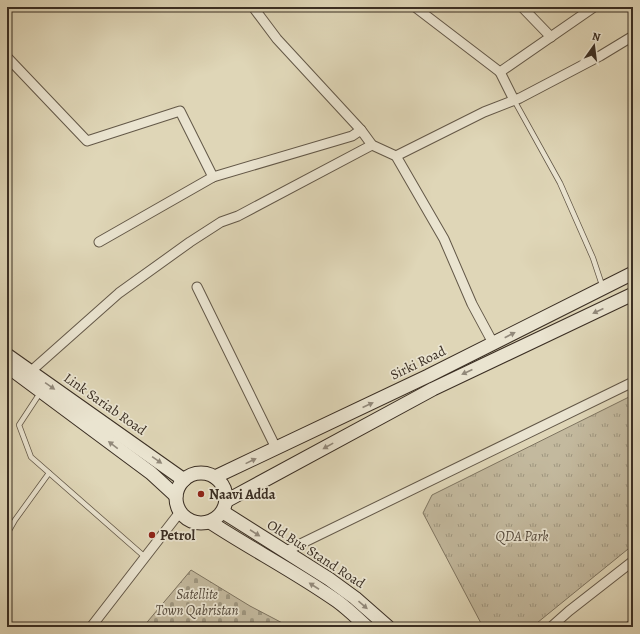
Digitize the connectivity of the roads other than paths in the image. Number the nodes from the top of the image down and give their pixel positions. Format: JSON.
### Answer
{"nodes":[{"id":1,"x":253,"y":7,"type":"edge"},
{"id":2,"x":415,"y":7,"type":"edge"},
{"id":3,"x":522,"y":7,"type":"edge"},
{"id":4,"x":594,"y":7,"type":"edge"},
{"id":5,"x":633,"y":36,"type":"edge"},
{"id":6,"x":551,"y":37,"type":"junction"},
{"id":7,"x":7,"y":57,"type":"edge"},
{"id":8,"x":500,"y":72,"type":"junction"},
{"id":9,"x":514,"y":100,"type":"junction"},
{"id":10,"x":361,"y":130,"type":"junction"},
{"id":11,"x":372,"y":145,"type":"junction"},
{"id":12,"x":396,"y":156,"type":"junction"},
{"id":13,"x":213,"y":177,"type":"junction"},
{"id":14,"x":99,"y":242,"type":"dead end"},
{"id":15,"x":633,"y":273,"type":"edge"},
{"id":16,"x":197,"y":287,"type":"dead end"},
{"id":17,"x":603,"y":288,"type":"junction"},
{"id":18,"x":633,"y":294,"type":"edge"},
{"id":19,"x":493,"y":344,"type":"junction"},
{"id":20,"x":7,"y":355,"type":"edge"},
{"id":21,"x":7,"y":366,"type":"edge"},
{"id":22,"x":30,"y":372,"type":"junction"},
{"id":23,"x":633,"y":382,"type":"edge"},
{"id":24,"x":41,"y":391,"type":"junction"},
{"id":25,"x":276,"y":448,"type":"junction"},
{"id":26,"x":49,"y":473,"type":"junction"},
{"id":27,"x":215,"y":477,"type":"junction"},
{"id":28,"x":184,"y":480,"type":"junction"},
{"id":29,"x":176,"y":496,"type":"junction"},
{"id":30,"x":224,"y":506,"type":"junction"},
{"id":31,"x":180,"y":512,"type":"junction"},
{"id":32,"x":210,"y":522,"type":"junction"},
{"id":33,"x":7,"y":534,"type":"edge"},
{"id":34,"x":284,"y":552,"type":"junction"},
{"id":35,"x":146,"y":557,"type":"junction"},
{"id":36,"x":633,"y":561,"type":"edge"},
{"id":37,"x":633,"y":624,"type":"edge"},
{"id":38,"x":91,"y":627,"type":"edge"},
{"id":39,"x":367,"y":627,"type":"edge"},
{"id":40,"x":388,"y":627,"type":"edge"},
{"id":41,"x":551,"y":627,"type":"edge"},
{"id":42,"x":629,"y":627,"type":"edge"}],
"edges":[{"from":1,"to":10,"type":"street"},
{"from":2,"to":8,"type":"street"},
{"from":3,"to":6,"type":"street"},
{"from":4,"to":6,"type":"street"},
{"from":5,"to":9,"type":"street"},
{"from":6,"to":8,"type":"street"},
{"from":7,"to":13,"type":"street"},
{"from":8,"to":9,"type":"street"},
{"from":9,"to":12,"type":"street"},
{"from":9,"to":17,"type":"lane"},
{"from":10,"to":11,"type":"street"},
{"from":10,"to":13,"type":"street"},
{"from":11,"to":12,"type":"street"},
{"from":11,"to":22,"type":"street"},
{"from":12,"to":19,"type":"street"},
{"from":13,"to":14,"type":"street"},
{"from":15,"to":17,"type":"main road","name":"Sirki Road"},
{"from":16,"to":25,"type":"street"},
{"from":19,"to":17,"type":"main road","name":"Sirki Road","one_way":true},
{"from":18,"to":30,"type":"main road","one_way":true},
{"from":25,"to":19,"type":"main road","name":"Sirki Road","one_way":true},
{"from":20,"to":22,"type":"main road","name":"Link Sariab Road"},
{"from":21,"to":24,"type":"main road","name":"Link Sariab Road"},
{"from":22,"to":28,"type":"main road","name":"Link Sariab Road","one_way":true},
{"from":23,"to":34,"type":"street"},
{"from":24,"to":26,"type":"lane"},
{"from":29,"to":24,"type":"main road","name":"Link Sariab Road","one_way":true},
{"from":27,"to":25,"type":"main road","name":"Sirki Road","one_way":true},
{"from":26,"to":33,"type":"lane"},
{"from":26,"to":35,"type":"lane"},
{"from":27,"to":28,"type":"main road"},
{"from":27,"to":30,"type":"main road"},
{"from":28,"to":29,"type":"main road"},
{"from":29,"to":31,"type":"main road"},
{"from":30,"to":32,"type":"main road"},
{"from":30,"to":34,"type":"main road","name":"Old Bus Stand Road","one_way":true},
{"from":31,"to":32,"type":"main road"},
{"from":31,"to":35,"type":"street"},
{"from":39,"to":32,"type":"main road","name":"Old Bus Stand Road","one_way":true},
{"from":34,"to":40,"type":"main road","name":"Old Bus Stand Road","one_way":true},
{"from":35,"to":38,"type":"street"},
{"from":36,"to":41,"type":"street"},
{"from":37,"to":42,"type":"street"}]}
